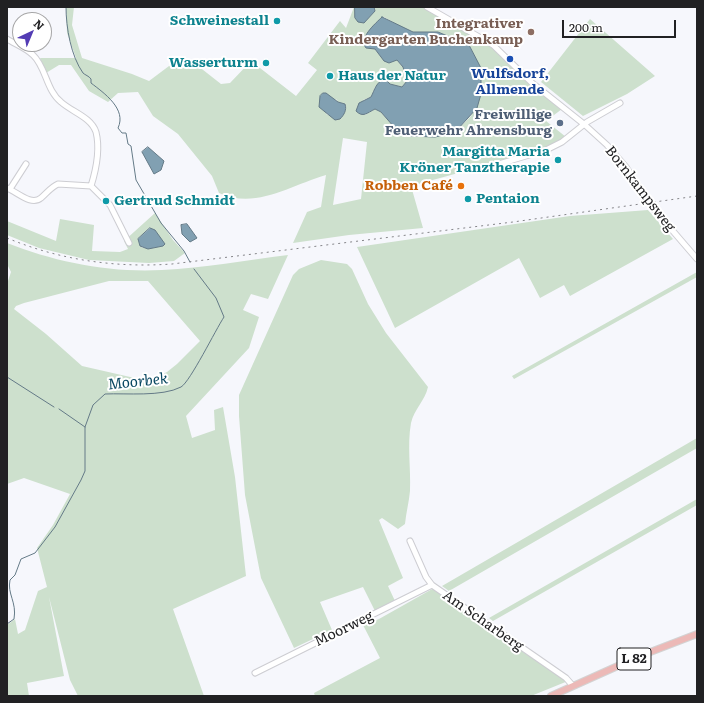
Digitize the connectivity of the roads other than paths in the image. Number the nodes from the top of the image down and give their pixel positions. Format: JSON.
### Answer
{"nodes":[{"id":1,"x":427,"y":7,"type":"edge"},
{"id":2,"x":7,"y":39,"type":"edge"},
{"id":3,"x":620,"y":103,"type":"dead end"},
{"id":4,"x":584,"y":125,"type":"junction"},
{"id":5,"x":26,"y":164,"type":"dead end"},
{"id":6,"x":499,"y":164,"type":"dead end"},
{"id":7,"x":91,"y":186,"type":"junction"},
{"id":8,"x":9,"y":188,"type":"edge"},
{"id":9,"x":129,"y":243,"type":"dead end"},
{"id":10,"x":697,"y":259,"type":"edge"},
{"id":11,"x":410,"y":541,"type":"dead end"},
{"id":12,"x":432,"y":585,"type":"junction"},
{"id":13,"x":697,"y":634,"type":"edge"},
{"id":14,"x":255,"y":673,"type":"dead end"},
{"id":15,"x":573,"y":686,"type":"junction"},
{"id":16,"x":551,"y":696,"type":"edge"}],
"edges":[{"from":1,"to":4,"type":"street","name":"Bornkampsweg"},
{"from":2,"to":7,"type":"street"},
{"from":3,"to":4,"type":"street"},
{"from":4,"to":6,"type":"street"},
{"from":4,"to":10,"type":"street","name":"Bornkampsweg","bridge":true},
{"from":5,"to":8,"type":"street"},
{"from":7,"to":8,"type":"street"},
{"from":7,"to":9,"type":"street"},
{"from":11,"to":12,"type":"street","name":"Am Scharberg"},
{"from":12,"to":14,"type":"street","name":"Moorweg"},
{"from":12,"to":15,"type":"street","name":"Am Scharberg"},
{"from":13,"to":15,"type":"main road","number":"L 82"},
{"from":15,"to":16,"type":"main road","number":"L 82"}]}
